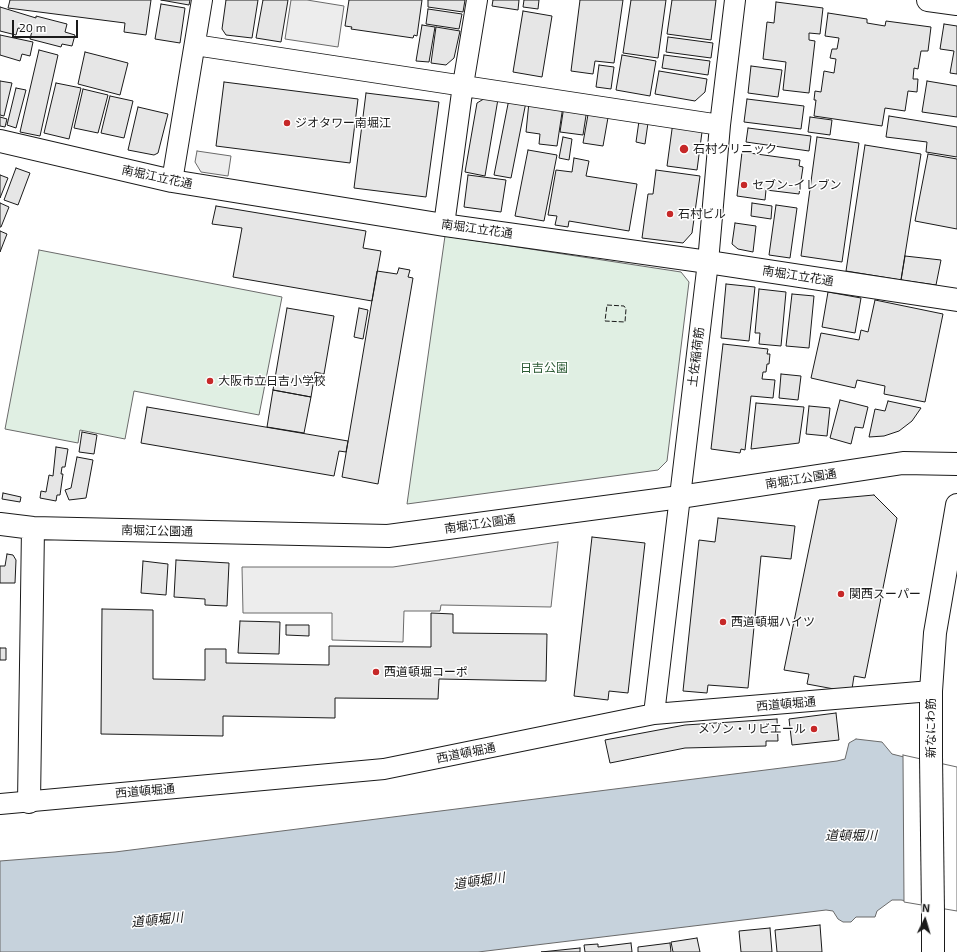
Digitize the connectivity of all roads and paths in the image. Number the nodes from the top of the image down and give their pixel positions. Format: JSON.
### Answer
{"nodes":[{"id":1,"x":202,"y":0,"type":"edge"},
{"id":2,"x":477,"y":0,"type":"edge"},
{"id":3,"x":735,"y":0,"type":"edge"},
{"id":4,"x":928,"y":0,"type":"edge"},
{"id":5,"x":957,"y":4,"type":"edge"},
{"id":6,"x":195,"y":45,"type":"junction"},
{"id":7,"x":463,"y":85,"type":"junction"},
{"id":8,"x":720,"y":125,"type":"junction"},
{"id":9,"x":0,"y":141,"type":"edge"},
{"id":10,"x":172,"y":182,"type":"junction"},
{"id":11,"x":444,"y":225,"type":"junction"},
{"id":12,"x":708,"y":262,"type":"junction"},
{"id":13,"x":957,"y":300,"type":"edge"},
{"id":14,"x":957,"y":464,"type":"edge"},
{"id":15,"x":680,"y":497,"type":"junction"},
{"id":16,"x":957,"y":505,"type":"edge"},
{"id":17,"x":0,"y":524,"type":"edge"},
{"id":18,"x":33,"y":528,"type":"junction"},
{"id":19,"x":931,"y":691,"type":"junction"},
{"id":20,"x":654,"y":714,"type":"junction"},
{"id":21,"x":29,"y":802,"type":"junction"},
{"id":22,"x":0,"y":804,"type":"edge"},
{"id":23,"x":933,"y":952,"type":"edge"}],
"edges":[{"from":1,"to":6,"type":"street"},
{"from":2,"to":7,"type":"street"},
{"from":3,"to":8,"type":"street","name":"土佐稲荷筋"},
{"from":4,"to":5,"type":"street"},
{"from":6,"to":7,"type":"street"},
{"from":6,"to":10,"type":"street"},
{"from":7,"to":8,"type":"street"},
{"from":7,"to":11,"type":"street"},
{"from":8,"to":12,"type":"street","name":"土佐稲荷筋"},
{"from":9,"to":10,"type":"street","name":"南堀江立花通"},
{"from":10,"to":11,"type":"street","name":"南堀江立花通"},
{"from":11,"to":12,"type":"street","name":"南堀江立花通"},
{"from":12,"to":13,"type":"street","name":"南堀江立花通"},
{"from":12,"to":15,"type":"street","name":"土佐稲荷筋"},
{"from":14,"to":15,"type":"street","name":"南堀江公園通"},
{"from":15,"to":18,"type":"street","name":"南堀江公園通"},
{"from":15,"to":20,"type":"street","name":"土佐稲荷筋"},
{"from":16,"to":19,"type":"street","name":"新なにわ筋"},
{"from":17,"to":18,"type":"street","name":"南堀江公園通"},
{"from":18,"to":21,"type":"street"},
{"from":19,"to":20,"type":"street","name":"西道頓堀通"},
{"from":19,"to":23,"type":"street","name":"新なにわ筋","bridge":true},
{"from":20,"to":21,"type":"street","name":"西道頓堀通"},
{"from":21,"to":22,"type":"street","name":"西道頓堀通"}]}
